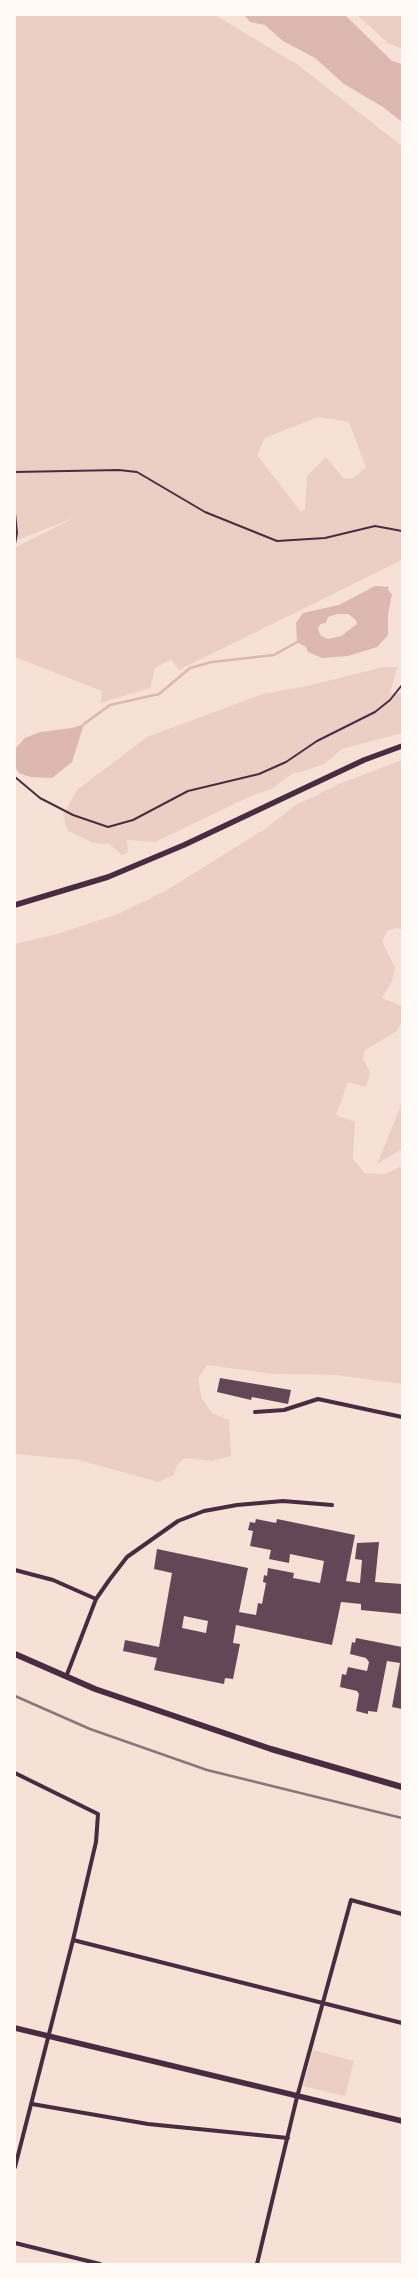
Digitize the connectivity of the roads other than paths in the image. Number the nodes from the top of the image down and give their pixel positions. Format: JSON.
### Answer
{"nodes":[{"id":1,"x":402,"y":746,"type":"edge"},
{"id":2,"x":15,"y":905,"type":"edge"},
{"id":3,"x":255,"y":1412,"type":"dead end"},
{"id":4,"x":402,"y":1417,"type":"edge"},
{"id":5,"x":332,"y":1505,"type":"dead end"},
{"id":6,"x":15,"y":1570,"type":"edge"},
{"id":7,"x":96,"y":1599,"type":"junction"},
{"id":8,"x":15,"y":1654,"type":"edge"},
{"id":9,"x":66,"y":1677,"type":"junction"},
{"id":10,"x":15,"y":1773,"type":"edge"},
{"id":11,"x":402,"y":1786,"type":"edge"},
{"id":12,"x":402,"y":1914,"type":"edge"},
{"id":13,"x":73,"y":1940,"type":"junction"},
{"id":14,"x":322,"y":2004,"type":"junction"},
{"id":15,"x":402,"y":2023,"type":"edge"},
{"id":16,"x":15,"y":2028,"type":"edge"},
{"id":17,"x":48,"y":2037,"type":"junction"},
{"id":18,"x":297,"y":2097,"type":"junction"},
{"id":19,"x":32,"y":2104,"type":"junction"},
{"id":20,"x":402,"y":2121,"type":"edge"},
{"id":21,"x":288,"y":2138,"type":"junction"},
{"id":22,"x":15,"y":2167,"type":"edge"},
{"id":23,"x":15,"y":2243,"type":"edge"},
{"id":24,"x":100,"y":2264,"type":"edge"},
{"id":25,"x":256,"y":2264,"type":"edge"}],
"edges":[{"from":1,"to":2,"type":"main road"},
{"from":3,"to":4,"type":"street"},
{"from":5,"to":7,"type":"street"},
{"from":6,"to":7,"type":"street"},
{"from":7,"to":9,"type":"street"},
{"from":8,"to":9,"type":"main road"},
{"from":9,"to":11,"type":"main road"},
{"from":10,"to":13,"type":"street"},
{"from":12,"to":14,"type":"street"},
{"from":13,"to":14,"type":"street"},
{"from":13,"to":17,"type":"street"},
{"from":14,"to":15,"type":"street"},
{"from":14,"to":18,"type":"street"},
{"from":16,"to":17,"type":"main road"},
{"from":17,"to":18,"type":"main road"},
{"from":17,"to":19,"type":"street"},
{"from":18,"to":20,"type":"main road"},
{"from":18,"to":21,"type":"street"},
{"from":19,"to":21,"type":"street"},
{"from":19,"to":22,"type":"street"},
{"from":21,"to":25,"type":"street"},
{"from":23,"to":24,"type":"street"}]}
